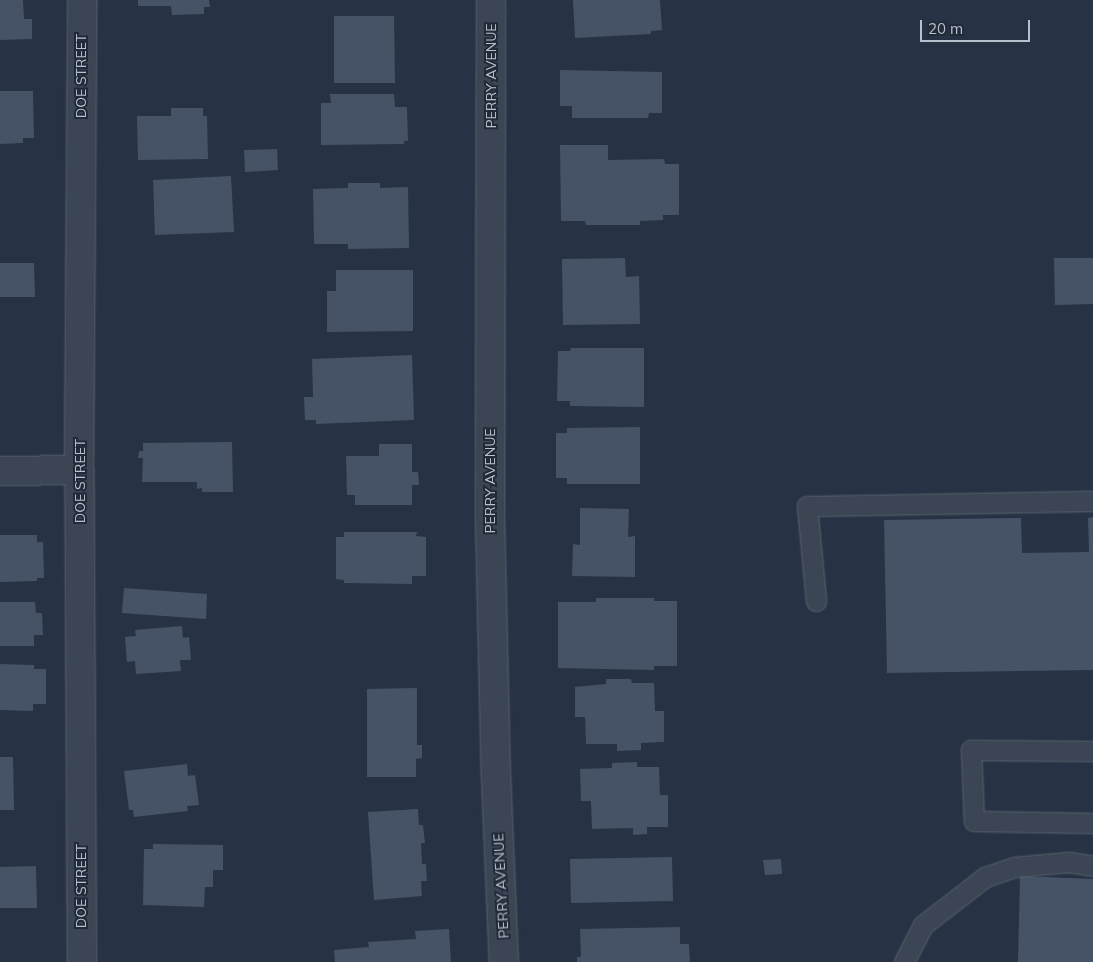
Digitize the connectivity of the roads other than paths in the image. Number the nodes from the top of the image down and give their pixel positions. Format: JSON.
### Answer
{"nodes":[{"id":1,"x":82,"y":0,"type":"edge"},
{"id":2,"x":491,"y":0,"type":"edge"},
{"id":3,"x":80,"y":470,"type":"junction"},
{"id":4,"x":0,"y":471,"type":"edge"},
{"id":5,"x":1093,"y":501,"type":"edge"},
{"id":6,"x":816,"y":601,"type":"dead end"},
{"id":7,"x":1093,"y":752,"type":"edge"},
{"id":8,"x":1093,"y":823,"type":"edge"},
{"id":9,"x":1093,"y":866,"type":"edge"},
{"id":10,"x":82,"y":962,"type":"edge"},
{"id":11,"x":504,"y":962,"type":"edge"},
{"id":12,"x":904,"y":962,"type":"edge"}],
"edges":[{"from":1,"to":3,"type":"street","name":"DOE STREET"},
{"from":2,"to":11,"type":"street","name":"PERRY AVENUE"},
{"from":3,"to":4,"type":"street"},
{"from":3,"to":10,"type":"street","name":"DOE STREET"},
{"from":5,"to":6,"type":"lane"},
{"from":7,"to":8,"type":"lane"},
{"from":9,"to":12,"type":"lane"}]}
